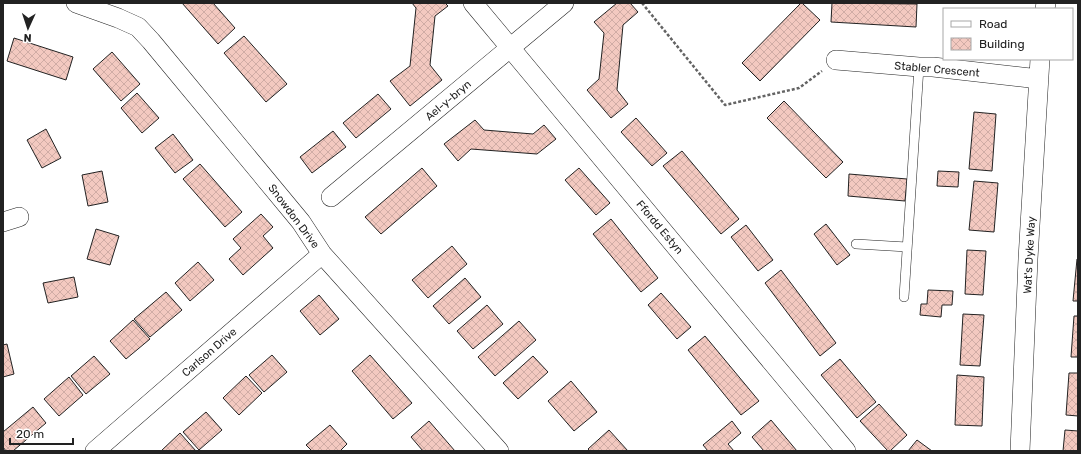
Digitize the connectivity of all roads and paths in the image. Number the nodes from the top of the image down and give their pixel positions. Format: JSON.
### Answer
{"nodes":[{"id":1,"x":76,"y":3,"type":"edge"},
{"id":2,"x":473,"y":3,"type":"edge"},
{"id":3,"x":564,"y":3,"type":"edge"},
{"id":4,"x":642,"y":3,"type":"edge"},
{"id":5,"x":511,"y":48,"type":"junction"},
{"id":6,"x":836,"y":60,"type":"joint"},
{"id":7,"x":1040,"y":60,"type":"edge"},
{"id":8,"x":919,"y":67,"type":"junction"},
{"id":9,"x":1039,"y":79,"type":"junction"},
{"id":10,"x":331,"y":197,"type":"dead end"},
{"id":11,"x":856,"y":244,"type":"dead end"},
{"id":12,"x":907,"y":246,"type":"junction"},
{"id":13,"x":322,"y":254,"type":"junction"},
{"id":14,"x":904,"y":297,"type":"dead end"},
{"id":15,"x":95,"y":451,"type":"edge"},
{"id":16,"x":499,"y":451,"type":"edge"},
{"id":17,"x":846,"y":451,"type":"edge"},
{"id":18,"x":1020,"y":451,"type":"edge"}],
"edges":[{"from":1,"to":13,"type":"street","name":"Snowdon Drive"},
{"from":2,"to":5,"type":"street","name":"Ffordd Estyn"},
{"from":3,"to":5,"type":"street","name":"Ael-y-bryn"},
{"from":4,"to":6,"type":"path"},
{"from":5,"to":10,"type":"street","name":"Ael-y-bryn"},
{"from":5,"to":17,"type":"street","name":"Ffordd Estyn"},
{"from":6,"to":8,"type":"street","name":"Stabler Crescent"},
{"from":7,"to":9,"type":"street","name":"Wat's Dyke Way"},
{"from":8,"to":9,"type":"street","name":"Stabler Crescent"},
{"from":8,"to":12,"type":"lane"},
{"from":9,"to":18,"type":"street","name":"Wat's Dyke Way"},
{"from":11,"to":12,"type":"lane"},
{"from":12,"to":14,"type":"lane"},
{"from":13,"to":15,"type":"street","name":"Carlson Drive"},
{"from":13,"to":16,"type":"street","name":"Snowdon Drive"}]}
